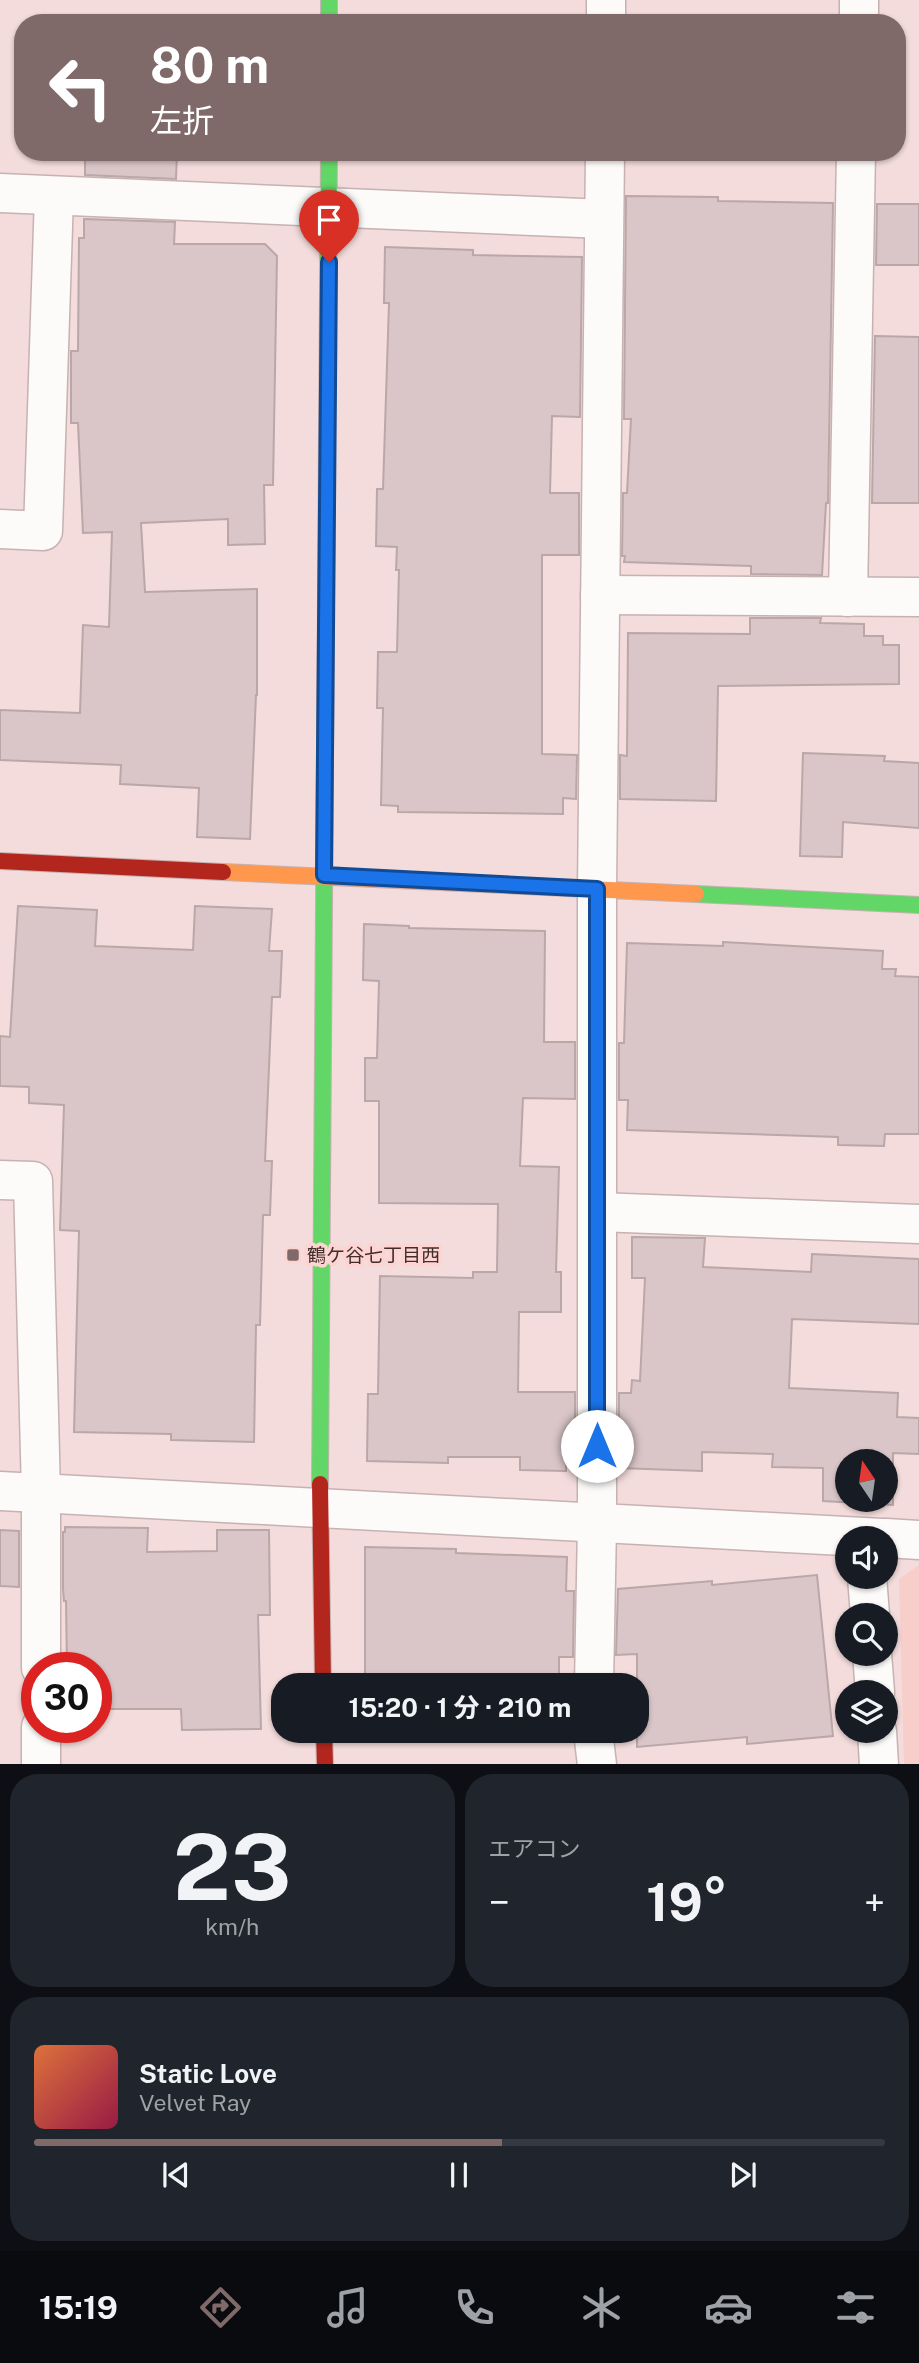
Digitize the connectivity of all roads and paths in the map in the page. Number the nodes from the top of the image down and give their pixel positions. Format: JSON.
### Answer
{"nodes":[{"id":1,"x":329,"y":161,"type":"edge"},
{"id":2,"x":605,"y":161,"type":"edge"},
{"id":3,"x":856,"y":161,"type":"edge"},
{"id":4,"x":0,"y":193,"type":"edge"},
{"id":5,"x":54,"y":196,"type":"junction"},
{"id":6,"x":329,"y":207,"type":"junction"},
{"id":7,"x":604,"y":219,"type":"junction"},
{"id":8,"x":0,"y":529,"type":"edge"},
{"id":9,"x":600,"y":595,"type":"junction"},
{"id":10,"x":848,"y":597,"type":"junction"},
{"id":11,"x":919,"y":597,"type":"edge"},
{"id":12,"x":0,"y":861,"type":"edge"},
{"id":13,"x":324,"y":875,"type":"junction"},
{"id":14,"x":597,"y":889,"type":"junction"},
{"id":15,"x":919,"y":905,"type":"edge"},
{"id":16,"x":0,"y":1180,"type":"edge"},
{"id":17,"x":598,"y":1212,"type":"junction"},
{"id":18,"x":919,"y":1224,"type":"edge"},
{"id":19,"x":0,"y":1491,"type":"edge"},
{"id":20,"x":41,"y":1493,"type":"junction"},
{"id":21,"x":320,"y":1509,"type":"junction"},
{"id":22,"x":597,"y":1524,"type":"junction"},
{"id":23,"x":835,"y":1536,"type":"edge"},
{"id":24,"x":898,"y":1539,"type":"edge"},
{"id":25,"x":919,"y":1540,"type":"edge"},
{"id":26,"x":41,"y":1652,"type":"edge"},
{"id":27,"x":323,"y":1673,"type":"edge"},
{"id":28,"x":594,"y":1673,"type":"edge"},
{"id":29,"x":41,"y":1743,"type":"edge"},
{"id":30,"x":324,"y":1743,"type":"edge"},
{"id":31,"x":594,"y":1743,"type":"edge"},
{"id":32,"x":878,"y":1743,"type":"edge"},
{"id":33,"x":41,"y":1764,"type":"edge"},
{"id":34,"x":325,"y":1764,"type":"edge"},
{"id":35,"x":597,"y":1764,"type":"edge"},
{"id":36,"x":879,"y":1764,"type":"edge"}],
"edges":[{"from":1,"to":6,"type":"street"},
{"from":2,"to":7,"type":"street"},
{"from":3,"to":10,"type":"street"},
{"from":4,"to":5,"type":"street"},
{"from":5,"to":6,"type":"street"},
{"from":5,"to":8,"type":"street"},
{"from":6,"to":7,"type":"street"},
{"from":6,"to":13,"type":"street"},
{"from":7,"to":9,"type":"street"},
{"from":9,"to":10,"type":"street"},
{"from":9,"to":14,"type":"street"},
{"from":10,"to":11,"type":"street"},
{"from":12,"to":13,"type":"street"},
{"from":13,"to":14,"type":"street"},
{"from":13,"to":21,"type":"street"},
{"from":14,"to":15,"type":"street"},
{"from":14,"to":17,"type":"street"},
{"from":16,"to":20,"type":"street"},
{"from":17,"to":18,"type":"street"},
{"from":17,"to":22,"type":"street"},
{"from":19,"to":20,"type":"street"},
{"from":20,"to":21,"type":"street"},
{"from":20,"to":26,"type":"street"},
{"from":21,"to":22,"type":"street"},
{"from":21,"to":27,"type":"street"},
{"from":22,"to":23,"type":"street"},
{"from":22,"to":28,"type":"street"},
{"from":24,"to":25,"type":"street"},
{"from":29,"to":33,"type":"street"},
{"from":30,"to":34,"type":"street"},
{"from":31,"to":35,"type":"street"},
{"from":32,"to":36,"type":"street"}]}
